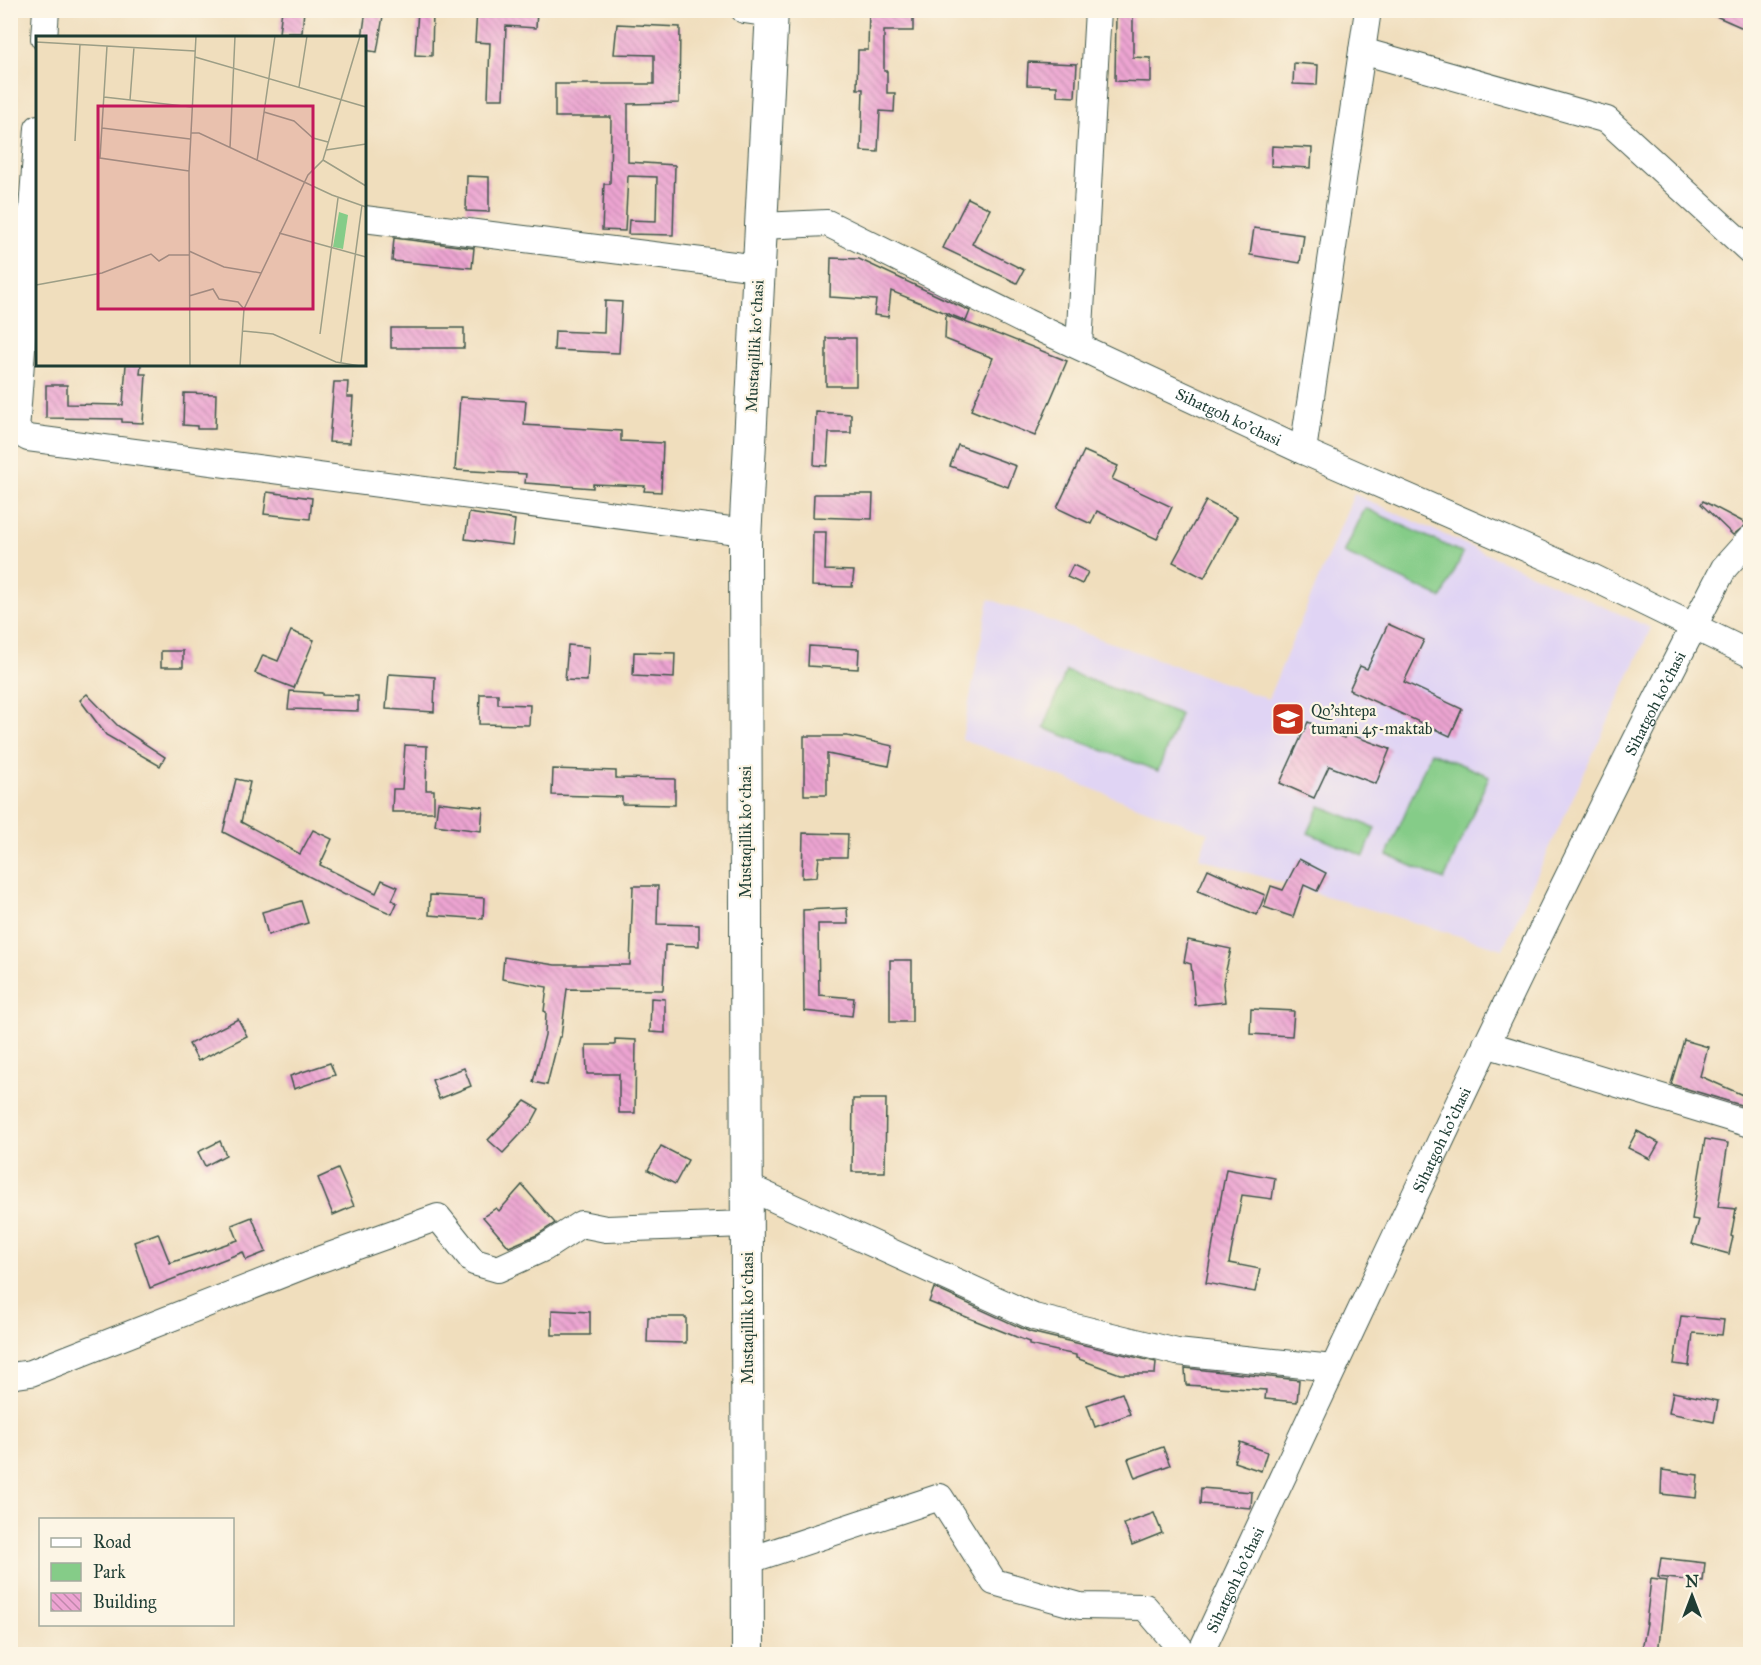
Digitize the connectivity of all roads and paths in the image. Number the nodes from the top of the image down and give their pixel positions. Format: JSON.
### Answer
{"nodes":[{"id":1,"x":46,"y":10,"type":"edge"},
{"id":2,"x":1098,"y":10,"type":"edge"},
{"id":3,"x":1368,"y":10,"type":"edge"},
{"id":4,"x":762,"y":12,"type":"edge"},
{"id":5,"x":44,"y":36,"type":"edge"},
{"id":6,"x":1362,"y":51,"type":"junction"},
{"id":7,"x":36,"y":178,"type":"edge"},
{"id":8,"x":366,"y":219,"type":"edge"},
{"id":9,"x":761,"y":226,"type":"junction"},
{"id":10,"x":1750,"y":251,"type":"edge"},
{"id":11,"x":758,"y":268,"type":"junction"},
{"id":12,"x":1079,"y":346,"type":"junction"},
{"id":13,"x":1303,"y":451,"type":"junction"},
{"id":14,"x":745,"y":532,"type":"junction"},
{"id":15,"x":1750,"y":539,"type":"edge"},
{"id":16,"x":1693,"y":628,"type":"junction"},
{"id":17,"x":1750,"y":654,"type":"edge"},
{"id":18,"x":1486,"y":1044,"type":"junction"},
{"id":19,"x":1750,"y":1124,"type":"edge"},
{"id":20,"x":746,"y":1186,"type":"junction"},
{"id":21,"x":746,"y":1224,"type":"junction"},
{"id":22,"x":1333,"y":1368,"type":"junction"},
{"id":23,"x":10,"y":1376,"type":"edge"},
{"id":24,"x":747,"y":1561,"type":"junction"},
{"id":25,"x":748,"y":1654,"type":"edge"},
{"id":26,"x":1185,"y":1654,"type":"edge"},
{"id":27,"x":1200,"y":1654,"type":"edge"}],
"edges":[{"from":1,"to":5,"type":"street"},
{"from":2,"to":12,"type":"street"},
{"from":3,"to":6,"type":"street"},
{"from":4,"to":9,"type":"main road","name":"Mustaqillik koʻchasi"},
{"from":6,"to":10,"type":"street"},
{"from":6,"to":13,"type":"street"},
{"from":7,"to":14,"type":"street"},
{"from":8,"to":11,"type":"street"},
{"from":9,"to":11,"type":"main road","name":"Mustaqillik koʻchasi"},
{"from":9,"to":12,"type":"street","name":"Sihatgoh ko'chasi"},
{"from":11,"to":14,"type":"main road","name":"Mustaqillik koʻchasi"},
{"from":12,"to":13,"type":"street","name":"Sihatgoh ko'chasi"},
{"from":13,"to":16,"type":"street","name":"Sihatgoh ko'chasi"},
{"from":14,"to":20,"type":"main road","name":"Mustaqillik koʻchasi"},
{"from":15,"to":16,"type":"street","name":"Sihatgoh ko'chasi"},
{"from":16,"to":17,"type":"street","name":"Sihatgoh ko'chasi"},
{"from":16,"to":18,"type":"street","name":"Sihatgoh ko'chasi"},
{"from":18,"to":19,"type":"street"},
{"from":18,"to":22,"type":"street","name":"Sihatgoh ko'chasi"},
{"from":20,"to":21,"type":"main road","name":"Mustaqillik koʻchasi"},
{"from":20,"to":22,"type":"street"},
{"from":21,"to":23,"type":"street"},
{"from":21,"to":24,"type":"main road","name":"Mustaqillik koʻchasi"},
{"from":22,"to":27,"type":"street","name":"Sihatgoh ko'chasi"},
{"from":24,"to":25,"type":"main road","name":"Mustaqillik koʻchasi"},
{"from":24,"to":26,"type":"street"}]}
